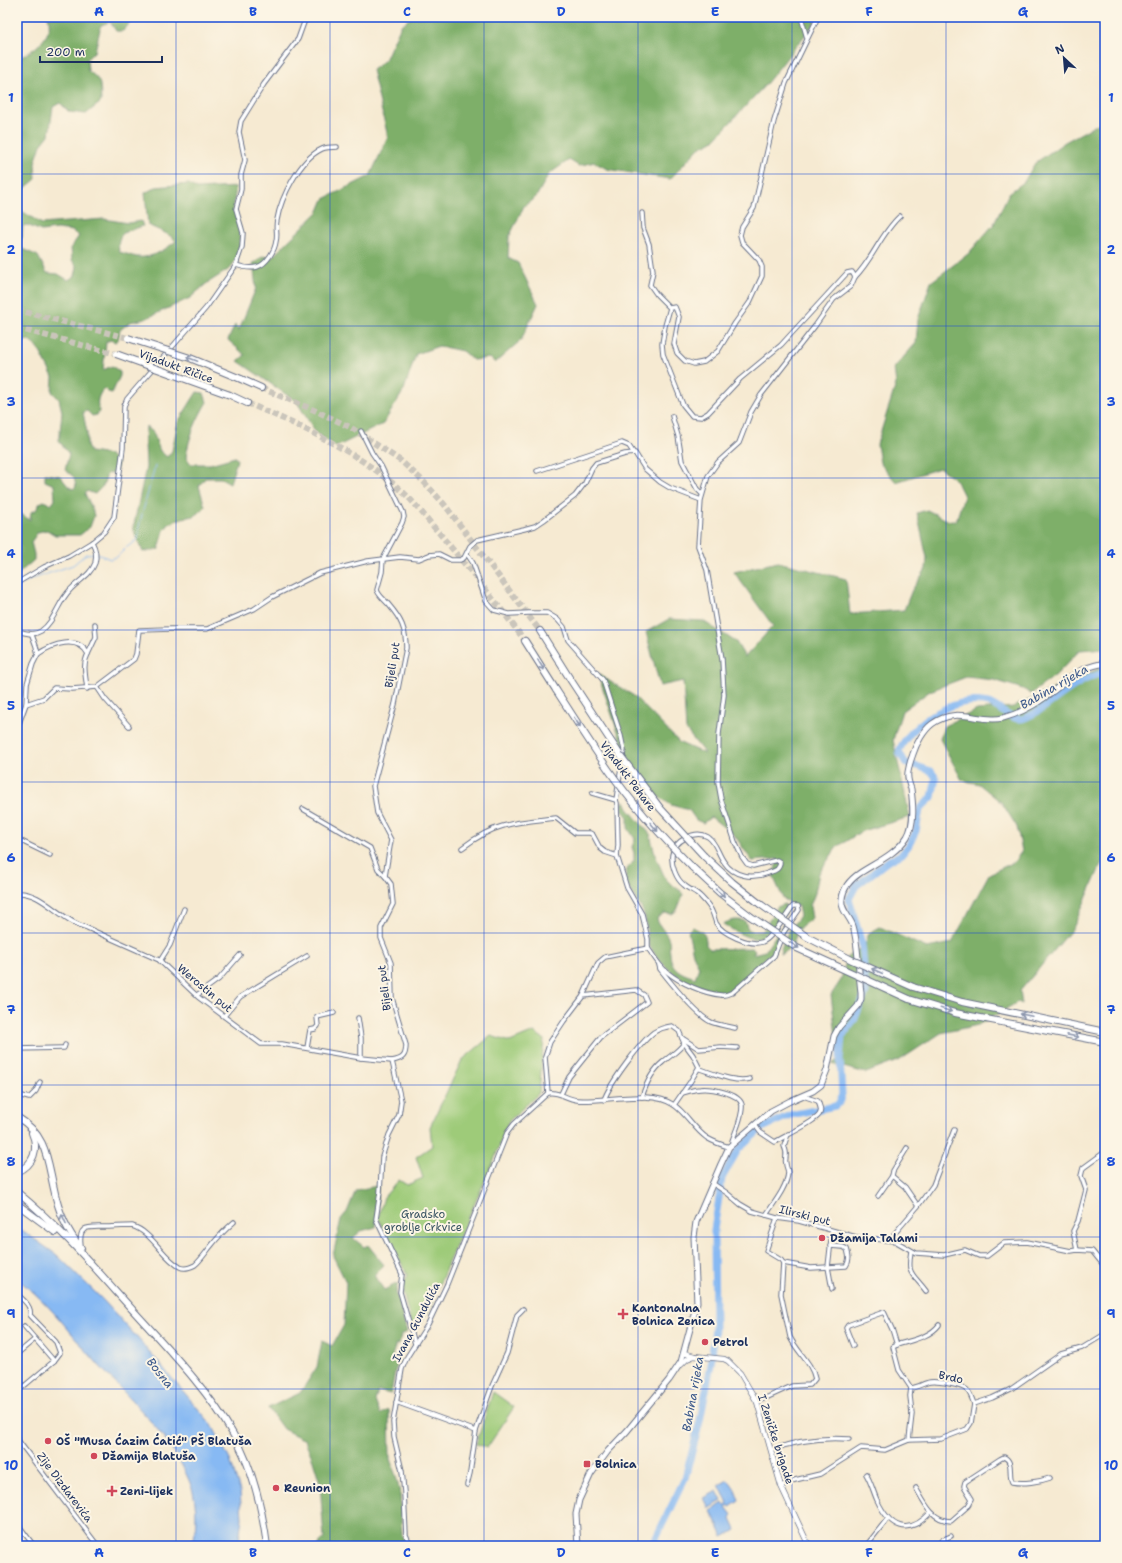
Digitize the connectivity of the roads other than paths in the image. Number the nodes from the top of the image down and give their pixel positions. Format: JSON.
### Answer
{"nodes":[{"id":1,"x":306,"y":17,"type":"edge"},
{"id":2,"x":802,"y":17,"type":"edge"},
{"id":3,"x":818,"y":17,"type":"edge"},
{"id":4,"x":807,"y":38,"type":"junction"},
{"id":5,"x":337,"y":147,"type":"dead end"},
{"id":6,"x":642,"y":213,"type":"dead end"},
{"id":7,"x":900,"y":216,"type":"dead end"},
{"id":8,"x":236,"y":265,"type":"junction"},
{"id":9,"x":856,"y":277,"type":"junction"},
{"id":10,"x":670,"y":308,"type":"junction"},
{"id":11,"x":128,"y":338,"type":"tunnel mouth"},
{"id":12,"x":116,"y":354,"type":"tunnel mouth"},
{"id":13,"x":261,"y":388,"type":"tunnel mouth"},
{"id":14,"x":247,"y":403,"type":"tunnel mouth"},
{"id":15,"x":672,"y":416,"type":"dead end"},
{"id":16,"x":361,"y":430,"type":"dead end"},
{"id":17,"x":634,"y":452,"type":"junction"},
{"id":18,"x":537,"y":471,"type":"dead end"},
{"id":19,"x":702,"y":494,"type":"junction"},
{"id":20,"x":701,"y":500,"type":"junction"},
{"id":21,"x":92,"y":542,"type":"junction"},
{"id":22,"x":467,"y":554,"type":"junction"},
{"id":23,"x":383,"y":559,"type":"junction"},
{"id":24,"x":17,"y":583,"type":"edge"},
{"id":25,"x":95,"y":624,"type":"dead end"},
{"id":26,"x":17,"y":631,"type":"edge"},
{"id":27,"x":540,"y":631,"type":"tunnel mouth"},
{"id":28,"x":32,"y":635,"type":"junction"},
{"id":29,"x":525,"y":641,"type":"tunnel mouth"},
{"id":30,"x":38,"y":654,"type":"junction"},
{"id":31,"x":88,"y":654,"type":"junction"},
{"id":32,"x":1105,"y":663,"type":"edge"},
{"id":33,"x":97,"y":687,"type":"junction"},
{"id":34,"x":87,"y":689,"type":"junction"},
{"id":35,"x":26,"y":704,"type":"junction"},
{"id":36,"x":129,"y":726,"type":"dead end"},
{"id":37,"x":17,"y":729,"type":"edge"},
{"id":38,"x":592,"y":794,"type":"dead end"},
{"id":39,"x":616,"y":800,"type":"junction"},
{"id":40,"x":303,"y":809,"type":"dead end"},
{"id":41,"x":17,"y":839,"type":"edge"},
{"id":42,"x":462,"y":848,"type":"dead end"},
{"id":43,"x":50,"y":854,"type":"dead end"},
{"id":44,"x":617,"y":856,"type":"junction"},
{"id":45,"x":385,"y":876,"type":"junction"},
{"id":46,"x":17,"y":894,"type":"edge"},
{"id":47,"x":184,"y":909,"type":"dead end"},
{"id":48,"x":648,"y":948,"type":"junction"},
{"id":49,"x":240,"y":955,"type":"dead end"},
{"id":50,"x":307,"y":956,"type":"dead end"},
{"id":51,"x":160,"y":961,"type":"junction"},
{"id":52,"x":659,"y":964,"type":"junction"},
{"id":53,"x":197,"y":995,"type":"junction"},
{"id":54,"x":583,"y":996,"type":"junction"},
{"id":55,"x":334,"y":1013,"type":"dead end"},
{"id":56,"x":224,"y":1016,"type":"junction"},
{"id":57,"x":358,"y":1018,"type":"dead end"},
{"id":58,"x":735,"y":1028,"type":"dead end"},
{"id":59,"x":1105,"y":1032,"type":"edge"},
{"id":60,"x":682,"y":1038,"type":"junction"},
{"id":61,"x":1105,"y":1042,"type":"edge"},
{"id":62,"x":684,"y":1043,"type":"junction"},
{"id":63,"x":65,"y":1045,"type":"dead end"},
{"id":64,"x":307,"y":1048,"type":"junction"},
{"id":65,"x":737,"y":1048,"type":"dead end"},
{"id":66,"x":17,"y":1049,"type":"edge"},
{"id":67,"x":361,"y":1058,"type":"junction"},
{"id":68,"x":392,"y":1061,"type":"junction"},
{"id":69,"x":699,"y":1067,"type":"junction"},
{"id":70,"x":750,"y":1078,"type":"dead end"},
{"id":71,"x":40,"y":1082,"type":"dead end"},
{"id":72,"x":17,"y":1091,"type":"edge"},
{"id":73,"x":548,"y":1093,"type":"junction"},
{"id":74,"x":682,"y":1093,"type":"junction"},
{"id":75,"x":561,"y":1094,"type":"junction"},
{"id":76,"x":802,"y":1096,"type":"junction"},
{"id":77,"x":642,"y":1097,"type":"junction"},
{"id":78,"x":604,"y":1100,"type":"junction"},
{"id":79,"x":674,"y":1105,"type":"junction"},
{"id":80,"x":20,"y":1119,"type":"edge"},
{"id":81,"x":756,"y":1127,"type":"junction"},
{"id":82,"x":954,"y":1130,"type":"dead end"},
{"id":83,"x":788,"y":1134,"type":"junction"},
{"id":84,"x":731,"y":1146,"type":"junction"},
{"id":85,"x":907,"y":1148,"type":"dead end"},
{"id":86,"x":1105,"y":1152,"type":"edge"},
{"id":87,"x":17,"y":1172,"type":"edge"},
{"id":88,"x":892,"y":1176,"type":"junction"},
{"id":89,"x":712,"y":1183,"type":"junction"},
{"id":90,"x":17,"y":1192,"type":"edge"},
{"id":91,"x":878,"y":1196,"type":"dead end"},
{"id":92,"x":17,"y":1204,"type":"edge"},
{"id":93,"x":918,"y":1206,"type":"junction"},
{"id":94,"x":766,"y":1215,"type":"junction"},
{"id":95,"x":777,"y":1218,"type":"junction"},
{"id":96,"x":234,"y":1222,"type":"dead end"},
{"id":97,"x":832,"y":1232,"type":"junction"},
{"id":98,"x":889,"y":1240,"type":"junction"},
{"id":99,"x":830,"y":1246,"type":"junction"},
{"id":100,"x":81,"y":1247,"type":"junction"},
{"id":101,"x":911,"y":1250,"type":"junction"},
{"id":102,"x":1077,"y":1250,"type":"junction"},
{"id":103,"x":783,"y":1263,"type":"junction"},
{"id":104,"x":828,"y":1267,"type":"junction"},
{"id":105,"x":1105,"y":1267,"type":"edge"},
{"id":106,"x":101,"y":1274,"type":"junction"},
{"id":107,"x":832,"y":1289,"type":"dead end"},
{"id":108,"x":926,"y":1291,"type":"dead end"},
{"id":109,"x":17,"y":1294,"type":"edge"},
{"id":110,"x":523,"y":1309,"type":"dead end"},
{"id":111,"x":939,"y":1324,"type":"dead end"},
{"id":112,"x":24,"y":1326,"type":"dead end"},
{"id":113,"x":1105,"y":1334,"type":"edge"},
{"id":114,"x":35,"y":1339,"type":"junction"},
{"id":115,"x":415,"y":1344,"type":"junction"},
{"id":116,"x":897,"y":1345,"type":"junction"},
{"id":117,"x":853,"y":1346,"type":"dead end"},
{"id":118,"x":684,"y":1353,"type":"junction"},
{"id":119,"x":17,"y":1354,"type":"edge"},
{"id":120,"x":694,"y":1356,"type":"junction"},
{"id":121,"x":54,"y":1361,"type":"junction"},
{"id":122,"x":676,"y":1371,"type":"junction"},
{"id":123,"x":911,"y":1388,"type":"junction"},
{"id":124,"x":17,"y":1392,"type":"edge"},
{"id":125,"x":396,"y":1402,"type":"junction"},
{"id":126,"x":757,"y":1402,"type":"junction"},
{"id":127,"x":974,"y":1404,"type":"junction"},
{"id":128,"x":476,"y":1432,"type":"junction"},
{"id":129,"x":17,"y":1439,"type":"edge"},
{"id":130,"x":849,"y":1439,"type":"dead end"},
{"id":131,"x":909,"y":1440,"type":"junction"},
{"id":132,"x":771,"y":1450,"type":"junction"},
{"id":133,"x":866,"y":1474,"type":"dead end"},
{"id":134,"x":1050,"y":1478,"type":"dead end"},
{"id":135,"x":467,"y":1485,"type":"dead end"},
{"id":136,"x":781,"y":1486,"type":"junction"},
{"id":137,"x":916,"y":1488,"type":"dead end"},
{"id":138,"x":931,"y":1512,"type":"junction"},
{"id":139,"x":888,"y":1518,"type":"junction"},
{"id":140,"x":17,"y":1523,"type":"edge"},
{"id":141,"x":951,"y":1536,"type":"dead end"},
{"id":142,"x":34,"y":1546,"type":"edge"},
{"id":143,"x":98,"y":1546,"type":"edge"},
{"id":144,"x":267,"y":1546,"type":"edge"},
{"id":145,"x":411,"y":1546,"type":"edge"},
{"id":146,"x":578,"y":1546,"type":"edge"},
{"id":147,"x":809,"y":1546,"type":"edge"},
{"id":148,"x":866,"y":1546,"type":"edge"},
{"id":149,"x":937,"y":1546,"type":"edge"}],
"edges":[{"from":1,"to":8,"type":"street"},
{"from":2,"to":4,"type":"street"},
{"from":3,"to":4,"type":"street"},
{"from":4,"to":10,"type":"street"},
{"from":5,"to":8,"type":"street"},
{"from":6,"to":10,"type":"street"},
{"from":7,"to":9,"type":"street"},
{"from":8,"to":21,"type":"street"},
{"from":9,"to":10,"type":"street"},
{"from":9,"to":19,"type":"street"},
{"from":13,"to":11,"type":"highway","name":"Vijadukt Ričice","one_way":true,"bridge":true},
{"from":12,"to":14,"type":"highway","name":"Vijadukt Ričice","bridge":true},
{"from":15,"to":19,"type":"street"},
{"from":16,"to":23,"type":"street","name":"Bijeli put"},
{"from":17,"to":18,"type":"street"},
{"from":17,"to":20,"type":"street"},
{"from":17,"to":22,"type":"street"},
{"from":19,"to":20,"type":"street"},
{"from":20,"to":52,"type":"street"},
{"from":21,"to":24,"type":"street"},
{"from":21,"to":28,"type":"street"},
{"from":22,"to":23,"type":"street"},
{"from":22,"to":39,"type":"street"},
{"from":23,"to":33,"type":"street"},
{"from":23,"to":45,"type":"street","name":"Bijeli put"},
{"from":25,"to":31,"type":"street"},
{"from":26,"to":28,"type":"street"},
{"from":59,"to":27,"type":"highway","name":"Vijadukt Pehare","one_way":true,"bridge":true},
{"from":28,"to":30,"type":"street"},
{"from":29,"to":61,"type":"highway","name":"Vijadukt Pehare","one_way":true,"bridge":true},
{"from":30,"to":31,"type":"street"},
{"from":30,"to":35,"type":"street"},
{"from":31,"to":34,"type":"street"},
{"from":32,"to":76,"type":"main road"},
{"from":33,"to":34,"type":"street"},
{"from":33,"to":36,"type":"street"},
{"from":34,"to":35,"type":"street"},
{"from":35,"to":37,"type":"street"},
{"from":38,"to":39,"type":"street"},
{"from":39,"to":44,"type":"street"},
{"from":40,"to":45,"type":"street"},
{"from":41,"to":43,"type":"street"},
{"from":42,"to":44,"type":"street"},
{"from":44,"to":48,"type":"street"},
{"from":45,"to":68,"type":"street","name":"Bijeli put"},
{"from":46,"to":51,"type":"street","name":"Werostin put"},
{"from":47,"to":51,"type":"street"},
{"from":48,"to":52,"type":"street"},
{"from":48,"to":54,"type":"street"},
{"from":49,"to":53,"type":"street"},
{"from":50,"to":56,"type":"street"},
{"from":51,"to":53,"type":"street","name":"Werostin put"},
{"from":52,"to":58,"type":"street"},
{"from":53,"to":56,"type":"street","name":"Werostin put"},
{"from":54,"to":73,"type":"street"},
{"from":54,"to":75,"type":"street"},
{"from":55,"to":64,"type":"street"},
{"from":56,"to":64,"type":"street","name":"Werostin put"},
{"from":57,"to":67,"type":"street"},
{"from":60,"to":62,"type":"street"},
{"from":60,"to":65,"type":"street"},
{"from":60,"to":78,"type":"street"},
{"from":62,"to":69,"type":"street"},
{"from":62,"to":77,"type":"street"},
{"from":63,"to":66,"type":"street"},
{"from":64,"to":67,"type":"street","name":"Werostin put"},
{"from":67,"to":68,"type":"street","name":"Werostin put"},
{"from":68,"to":115,"type":"street"},
{"from":69,"to":70,"type":"street"},
{"from":69,"to":74,"type":"street"},
{"from":71,"to":72,"type":"street"},
{"from":73,"to":75,"type":"street"},
{"from":73,"to":115,"type":"street","name":"Ivana Gundulića"},
{"from":74,"to":79,"type":"street"},
{"from":74,"to":84,"type":"street"},
{"from":75,"to":78,"type":"street"},
{"from":76,"to":81,"type":"main road"},
{"from":76,"to":83,"type":"street"},
{"from":77,"to":78,"type":"street"},
{"from":77,"to":79,"type":"street"},
{"from":79,"to":84,"type":"street"},
{"from":80,"to":87,"type":"highway"},
{"from":100,"to":80,"type":"highway","one_way":true},
{"from":81,"to":83,"type":"street"},
{"from":81,"to":84,"type":"main road"},
{"from":82,"to":93,"type":"street"},
{"from":83,"to":94,"type":"street"},
{"from":84,"to":89,"type":"main road"},
{"from":85,"to":88,"type":"street"},
{"from":86,"to":102,"type":"street"},
{"from":88,"to":91,"type":"street"},
{"from":88,"to":93,"type":"street"},
{"from":89,"to":94,"type":"street","name":"Ilirski put"},
{"from":89,"to":118,"type":"main road"},
{"from":90,"to":106,"type":"highway"},
{"from":92,"to":106,"type":"highway"},
{"from":93,"to":98,"type":"street"},
{"from":94,"to":95,"type":"street","name":"Ilirski put"},
{"from":95,"to":97,"type":"street","name":"Ilirski put"},
{"from":95,"to":103,"type":"street"},
{"from":96,"to":100,"type":"street"},
{"from":97,"to":98,"type":"street","name":"Ilirski put"},
{"from":97,"to":99,"type":"street"},
{"from":98,"to":101,"type":"street","name":"Ilirski put"},
{"from":99,"to":104,"type":"street"},
{"from":99,"to":104,"type":"street"},
{"from":100,"to":106,"type":"highway"},
{"from":101,"to":102,"type":"street","name":"Ilirski put"},
{"from":101,"to":108,"type":"street"},
{"from":102,"to":105,"type":"street","name":"Ilirski put"},
{"from":103,"to":104,"type":"street"},
{"from":103,"to":126,"type":"street"},
{"from":104,"to":107,"type":"street"},
{"from":106,"to":144,"type":"highway"},
{"from":109,"to":121,"type":"street"},
{"from":110,"to":128,"type":"street"},
{"from":111,"to":116,"type":"street"},
{"from":112,"to":114,"type":"street"},
{"from":113,"to":127,"type":"street"},
{"from":114,"to":119,"type":"street"},
{"from":114,"to":121,"type":"street"},
{"from":115,"to":125,"type":"street","name":"Ivana Gundulića"},
{"from":116,"to":117,"type":"street"},
{"from":116,"to":123,"type":"street"},
{"from":118,"to":120,"type":"street","name":"I Zeničke brigade"},
{"from":118,"to":122,"type":"main road"},
{"from":120,"to":122,"type":"street"},
{"from":120,"to":126,"type":"street","name":"I Zeničke brigade"},
{"from":121,"to":124,"type":"street"},
{"from":122,"to":146,"type":"main road"},
{"from":123,"to":127,"type":"street","name":"Brdo"},
{"from":123,"to":131,"type":"street"},
{"from":125,"to":128,"type":"street"},
{"from":125,"to":145,"type":"street","name":"Ivana Gundulića"},
{"from":126,"to":132,"type":"street","name":"I Zeničke brigade"},
{"from":127,"to":131,"type":"street"},
{"from":128,"to":135,"type":"street"},
{"from":129,"to":143,"type":"street","name":"Zije Dizdarevića"},
{"from":130,"to":132,"type":"street"},
{"from":131,"to":136,"type":"street"},
{"from":132,"to":136,"type":"street","name":"I Zeničke brigade"},
{"from":133,"to":139,"type":"street"},
{"from":134,"to":138,"type":"street"},
{"from":136,"to":147,"type":"street","name":"I Zeničke brigade"},
{"from":137,"to":138,"type":"street"},
{"from":138,"to":139,"type":"street"},
{"from":139,"to":148,"type":"street"},
{"from":140,"to":142,"type":"street"},
{"from":141,"to":149,"type":"street"}]}
